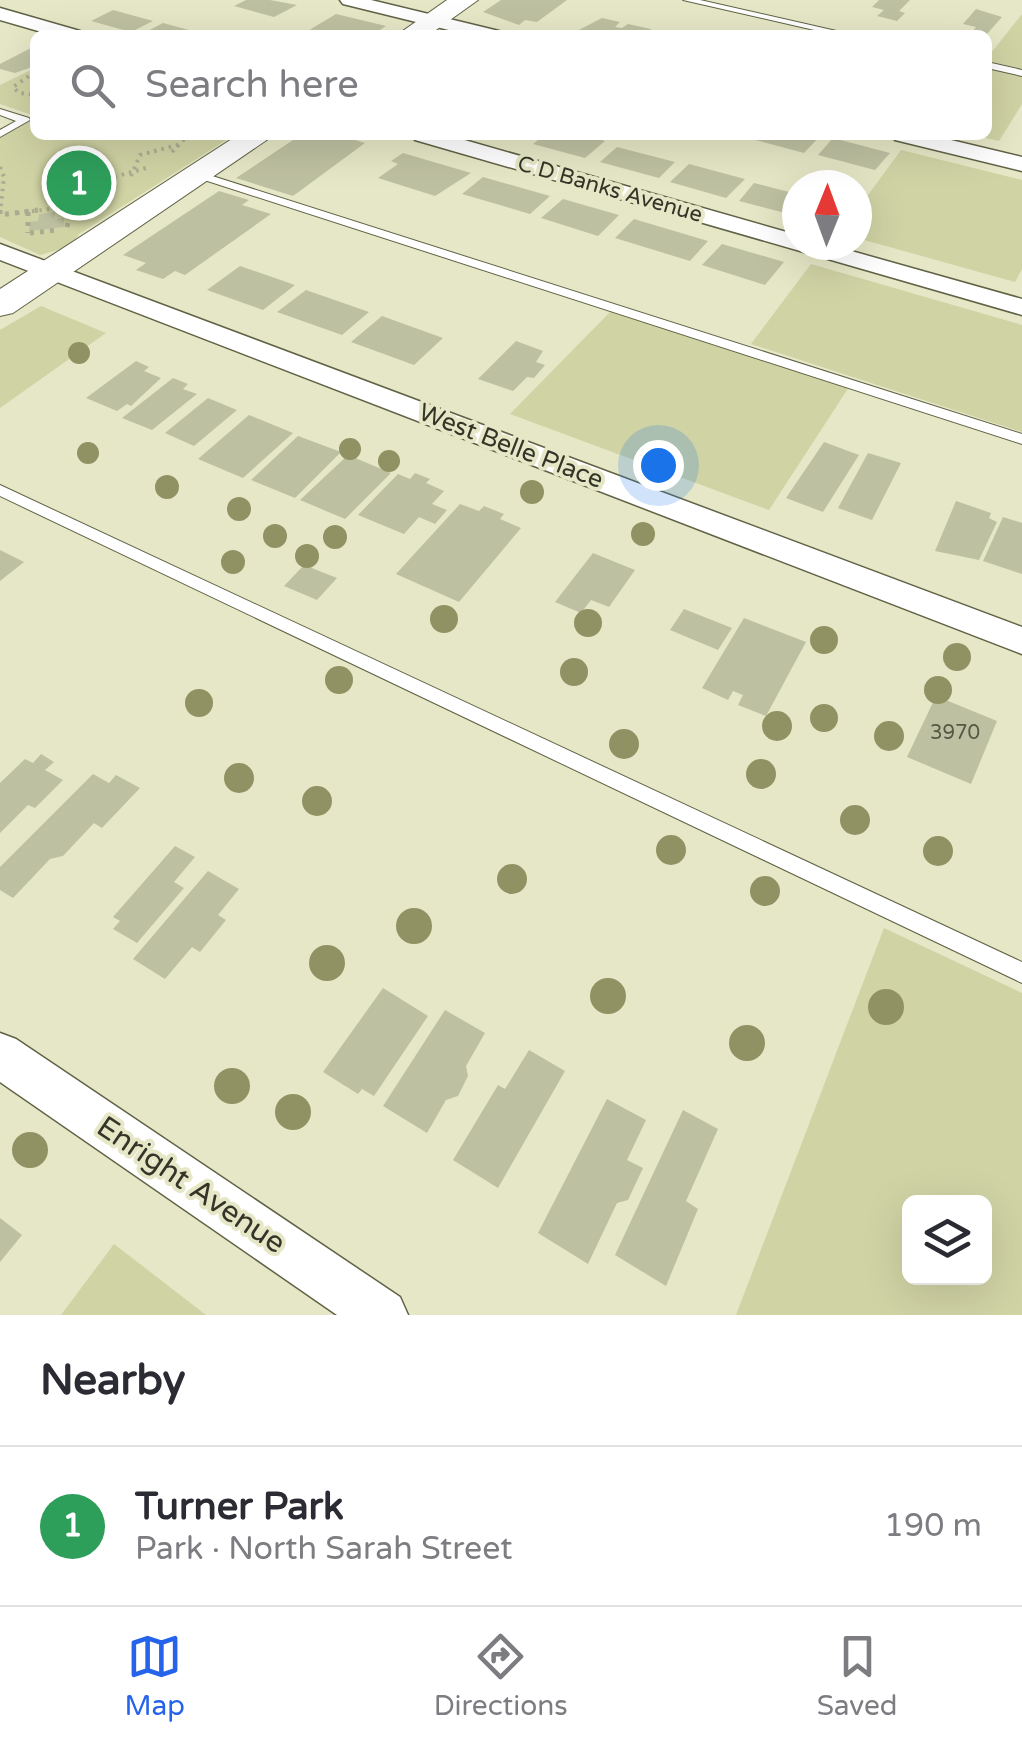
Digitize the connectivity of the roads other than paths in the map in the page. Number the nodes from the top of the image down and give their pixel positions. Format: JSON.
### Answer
{"nodes":[{"id":1,"x":350,"y":0,"type":"edge"},
{"id":2,"x":464,"y":0,"type":"edge"},
{"id":3,"x":688,"y":0,"type":"edge"},
{"id":4,"x":0,"y":14,"type":"edge"},
{"id":5,"x":422,"y":28,"type":"edge"},
{"id":6,"x":56,"y":30,"type":"edge"},
{"id":7,"x":826,"y":30,"type":"edge"},
{"id":8,"x":992,"y":66,"type":"edge"},
{"id":9,"x":1022,"y":73,"type":"edge"},
{"id":10,"x":0,"y":112,"type":"edge"},
{"id":11,"x":0,"y":134,"type":"edge"},
{"id":12,"x":246,"y":140,"type":"edge"},
{"id":13,"x":440,"y":140,"type":"edge"},
{"id":14,"x":924,"y":140,"type":"edge"},
{"id":15,"x":194,"y":159,"type":"junction"},
{"id":16,"x":1022,"y":164,"type":"edge"},
{"id":17,"x":782,"y":239,"type":"edge"},
{"id":18,"x":7,"y":243,"type":"edge"},
{"id":19,"x":856,"y":260,"type":"edge"},
{"id":20,"x":52,"y":271,"type":"junction"},
{"id":21,"x":0,"y":305,"type":"edge"},
{"id":22,"x":1022,"y":307,"type":"edge"},
{"id":23,"x":1022,"y":439,"type":"edge"},
{"id":24,"x":0,"y":490,"type":"edge"},
{"id":25,"x":1022,"y":641,"type":"edge"},
{"id":26,"x":1022,"y":973,"type":"edge"},
{"id":27,"x":0,"y":1055,"type":"edge"},
{"id":28,"x":382,"y":1315,"type":"edge"}],
"edges":[{"from":1,"to":5,"type":"street"},
{"from":2,"to":5,"type":"street"},
{"from":3,"to":7,"type":"lane"},
{"from":4,"to":6,"type":"street"},
{"from":8,"to":9,"type":"lane"},
{"from":10,"to":11,"type":"lane"},
{"from":12,"to":15,"type":"street"},
{"from":13,"to":17,"type":"street","name":"C D Banks Avenue"},
{"from":14,"to":16,"type":"street"},
{"from":15,"to":20,"type":"street"},
{"from":15,"to":23,"type":"lane"},
{"from":18,"to":20,"type":"street","name":"West Belle Place"},
{"from":19,"to":22,"type":"street","name":"C D Banks Avenue"},
{"from":20,"to":21,"type":"street"},
{"from":20,"to":25,"type":"street","name":"West Belle Place"},
{"from":24,"to":26,"type":"lane"},
{"from":27,"to":28,"type":"street","name":"Enright Avenue"}]}
